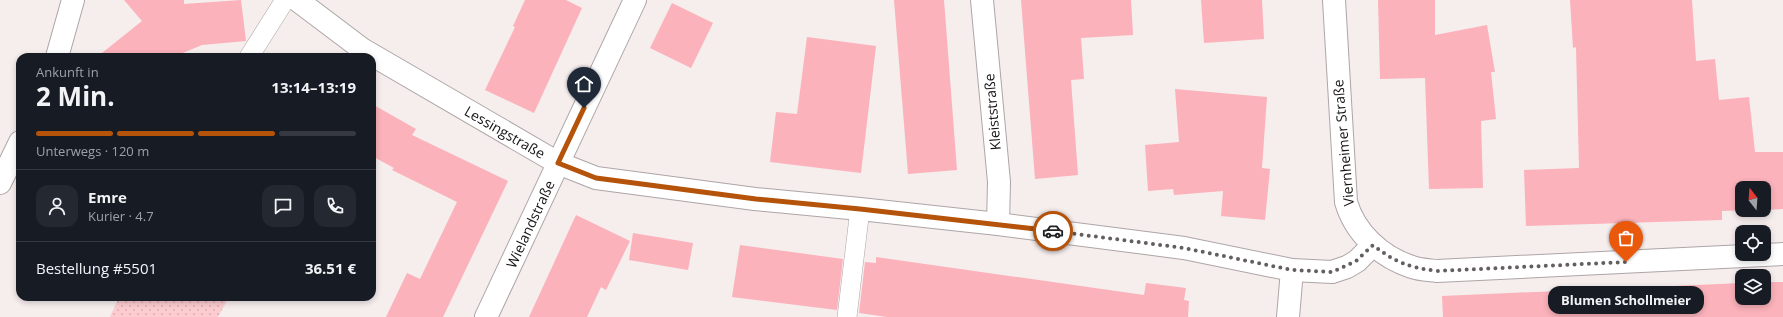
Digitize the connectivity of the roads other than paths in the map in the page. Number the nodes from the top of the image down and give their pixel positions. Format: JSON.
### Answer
{"nodes":[{"id":1,"x":73,"y":0,"type":"edge"},
{"id":2,"x":285,"y":0,"type":"edge"},
{"id":3,"x":297,"y":0,"type":"edge"},
{"id":4,"x":635,"y":0,"type":"edge"},
{"id":5,"x":982,"y":0,"type":"edge"},
{"id":6,"x":1334,"y":0,"type":"edge"},
{"id":7,"x":58,"y":53,"type":"edge"},
{"id":8,"x":252,"y":53,"type":"edge"},
{"id":9,"x":369,"y":53,"type":"edge"},
{"id":10,"x":376,"y":57,"type":"edge"},
{"id":11,"x":16,"y":150,"type":"edge"},
{"id":12,"x":558,"y":163,"type":"junction"},
{"id":13,"x":0,"y":183,"type":"edge"},
{"id":14,"x":860,"y":209,"type":"junction"},
{"id":15,"x":998,"y":224,"type":"junction"},
{"id":16,"x":1373,"y":245,"type":"junction"},
{"id":17,"x":1783,"y":254,"type":"edge"},
{"id":18,"x":1292,"y":270,"type":"junction"},
{"id":19,"x":486,"y":317,"type":"edge"},
{"id":20,"x":847,"y":317,"type":"edge"},
{"id":21,"x":1288,"y":317,"type":"edge"}],
"edges":[{"from":1,"to":7,"type":"street"},
{"from":2,"to":8,"type":"lane"},
{"from":3,"to":9,"type":"street","name":"Lessingstraße"},
{"from":4,"to":12,"type":"street","name":"Wielandstraße"},
{"from":5,"to":15,"type":"street","name":"Kleiststraße"},
{"from":6,"to":16,"type":"street","name":"Viernheimer Straße"},
{"from":10,"to":12,"type":"street","name":"Lessingstraße"},
{"from":11,"to":13,"type":"street"},
{"from":12,"to":14,"type":"street","name":"Lessingstraße"},
{"from":12,"to":19,"type":"street","name":"Wielandstraße"},
{"from":14,"to":15,"type":"street","name":"Lessingstraße"},
{"from":14,"to":20,"type":"lane"},
{"from":15,"to":18,"type":"street","name":"Lessingstraße"},
{"from":16,"to":17,"type":"street","name":"Viernheimer Straße"},
{"from":16,"to":18,"type":"street","name":"Lessingstraße"},
{"from":18,"to":21,"type":"street"}]}
